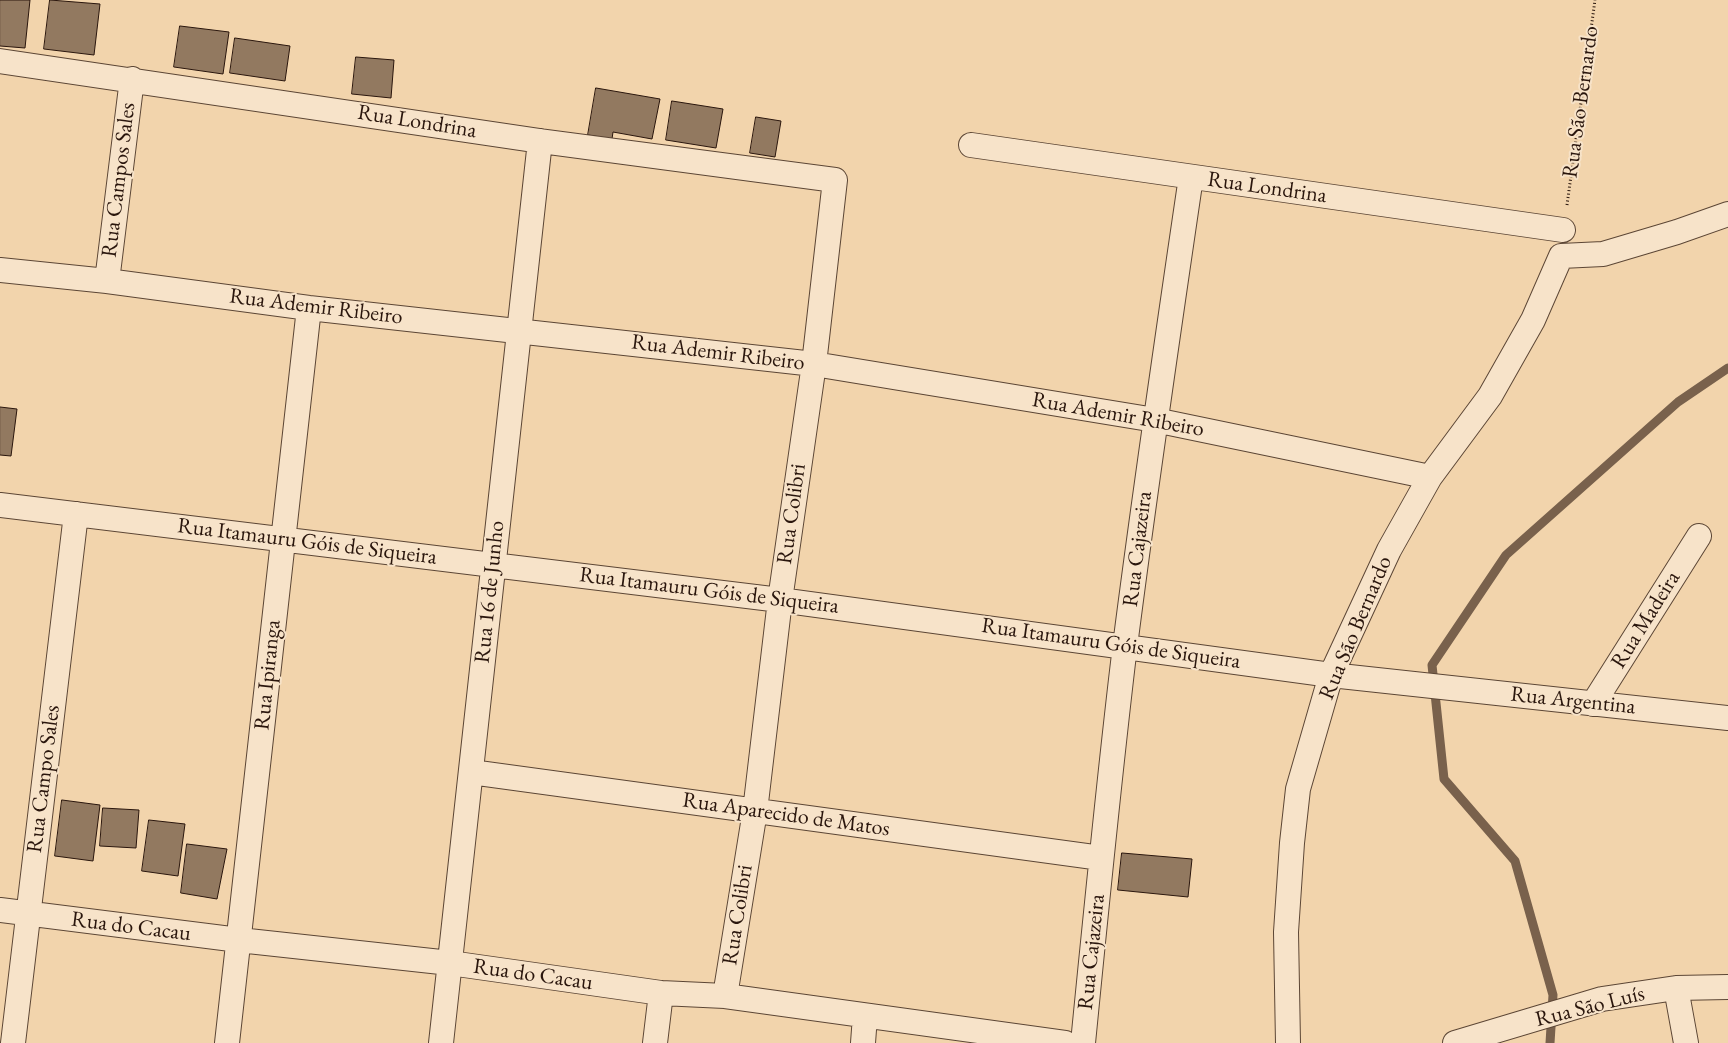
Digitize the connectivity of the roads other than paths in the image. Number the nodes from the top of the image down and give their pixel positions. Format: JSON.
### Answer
{"nodes":[{"id":1,"x":0,"y":61,"type":"edge"},
{"id":2,"x":132,"y":79,"type":"junction"},
{"id":3,"x":540,"y":140,"type":"junction"},
{"id":4,"x":971,"y":145,"type":"dead end"},
{"id":5,"x":1191,"y":177,"type":"junction"},
{"id":6,"x":834,"y":180,"type":"joint"},
{"id":7,"x":1728,"y":214,"type":"edge"},
{"id":8,"x":1563,"y":230,"type":"dead end"},
{"id":9,"x":0,"y":270,"type":"edge"},
{"id":10,"x":107,"y":281,"type":"junction"},
{"id":11,"x":309,"y":308,"type":"junction"},
{"id":12,"x":520,"y":330,"type":"junction"},
{"id":13,"x":814,"y":364,"type":"junction"},
{"id":14,"x":1155,"y":420,"type":"junction"},
{"id":15,"x":1430,"y":477,"type":"junction"},
{"id":16,"x":0,"y":505,"type":"edge"},
{"id":17,"x":76,"y":514,"type":"junction"},
{"id":18,"x":1699,"y":536,"type":"dead end"},
{"id":19,"x":283,"y":539,"type":"junction"},
{"id":20,"x":492,"y":565,"type":"junction"},
{"id":21,"x":780,"y":600,"type":"junction"},
{"id":22,"x":1125,"y":646,"type":"junction"},
{"id":23,"x":1331,"y":674,"type":"junction"},
{"id":24,"x":1418,"y":683,"type":"joint"},
{"id":25,"x":1593,"y":704,"type":"junction"},
{"id":26,"x":1728,"y":718,"type":"edge"},
{"id":27,"x":471,"y":772,"type":"junction"},
{"id":28,"x":755,"y":811,"type":"junction"},
{"id":29,"x":1101,"y":858,"type":"junction"},
{"id":30,"x":0,"y":910,"type":"edge"},
{"id":31,"x":28,"y":914,"type":"junction"},
{"id":32,"x":239,"y":940,"type":"junction"},
{"id":33,"x":450,"y":963,"type":"junction"},
{"id":34,"x":1728,"y":987,"type":"edge"},
{"id":35,"x":1676,"y":988,"type":"junction"},
{"id":36,"x":661,"y":993,"type":"junction"},
{"id":37,"x":725,"y":996,"type":"junction"},
{"id":38,"x":866,"y":1016,"type":"junction"},
{"id":39,"x":13,"y":1043,"type":"edge"},
{"id":40,"x":227,"y":1043,"type":"edge"},
{"id":41,"x":441,"y":1043,"type":"edge"},
{"id":42,"x":655,"y":1043,"type":"edge"},
{"id":43,"x":863,"y":1043,"type":"edge"},
{"id":44,"x":1065,"y":1043,"type":"edge"},
{"id":45,"x":1083,"y":1043,"type":"edge"},
{"id":46,"x":1288,"y":1043,"type":"edge"},
{"id":47,"x":1455,"y":1043,"type":"edge"},
{"id":48,"x":1686,"y":1043,"type":"edge"}],
"edges":[{"from":1,"to":2,"type":"street","name":"Rua Londrina"},
{"from":2,"to":3,"type":"street","name":"Rua Londrina"},
{"from":2,"to":10,"type":"street","name":"Rua Campos Sales"},
{"from":3,"to":6,"type":"street","name":"Rua Londrina"},
{"from":3,"to":12,"type":"street","name":"Rua 16 de Junho"},
{"from":4,"to":5,"type":"street","name":"Rua Londrina"},
{"from":5,"to":8,"type":"street","name":"Rua Londrina"},
{"from":5,"to":14,"type":"street","name":"Rua Cajazeira"},
{"from":6,"to":13,"type":"street","name":"Rua Colibri"},
{"from":7,"to":15,"type":"street","name":"Rua São Bernardo"},
{"from":9,"to":10,"type":"street","name":"Rua Ademir Ribeiro"},
{"from":10,"to":11,"type":"street","name":"Rua Ademir Ribeiro"},
{"from":11,"to":12,"type":"street","name":"Rua Ademir Ribeiro"},
{"from":11,"to":19,"type":"street","name":"Rua Ipiranga"},
{"from":12,"to":13,"type":"street","name":"Rua Ademir Ribeiro"},
{"from":12,"to":20,"type":"street","name":"Rua 16 de Junho"},
{"from":13,"to":14,"type":"street","name":"Rua Ademir Ribeiro"},
{"from":13,"to":21,"type":"street","name":"Rua Colibri"},
{"from":14,"to":15,"type":"street","name":"Rua Ademir Ribeiro"},
{"from":14,"to":22,"type":"street","name":"Rua Cajazeira"},
{"from":15,"to":23,"type":"street","name":"Rua São Bernardo"},
{"from":16,"to":17,"type":"street","name":"Rua Itamauru Góis de Siqueira"},
{"from":17,"to":19,"type":"street","name":"Rua Itamauru Góis de Siqueira"},
{"from":17,"to":31,"type":"street","name":"Rua Campo Sales"},
{"from":18,"to":25,"type":"street","name":"Rua Madeira"},
{"from":19,"to":20,"type":"street","name":"Rua Itamauru Góis de Siqueira"},
{"from":19,"to":32,"type":"street","name":"Rua Ipiranga"},
{"from":20,"to":21,"type":"street","name":"Rua Itamauru Góis de Siqueira"},
{"from":20,"to":27,"type":"street","name":"Rua 16 de Junho"},
{"from":21,"to":22,"type":"street","name":"Rua Itamauru Góis de Siqueira"},
{"from":21,"to":28,"type":"street","name":"Rua Colibri"},
{"from":22,"to":23,"type":"street","name":"Rua Itamauru Góis de Siqueira"},
{"from":22,"to":29,"type":"street","name":"Rua Cajazeira"},
{"from":23,"to":24,"type":"street","name":"Rua Itamauru Góis de Siqueira"},
{"from":23,"to":46,"type":"street","name":"Rua São Bernardo"},
{"from":24,"to":25,"type":"street","name":"Rua Argentina"},
{"from":25,"to":26,"type":"street","name":"Rua Argentina"},
{"from":27,"to":28,"type":"street","name":"Rua Aparecido de Matos"},
{"from":27,"to":33,"type":"street","name":"Rua 16 de Junho"},
{"from":28,"to":29,"type":"street","name":"Rua Aparecido de Matos"},
{"from":28,"to":37,"type":"street","name":"Rua Colibri"},
{"from":29,"to":45,"type":"street","name":"Rua Cajazeira"},
{"from":30,"to":31,"type":"street","name":"Rua do Cacau"},
{"from":31,"to":32,"type":"street","name":"Rua do Cacau"},
{"from":31,"to":39,"type":"street","name":"Rua Campo Sales"},
{"from":32,"to":33,"type":"street","name":"Rua do Cacau"},
{"from":32,"to":40,"type":"street","name":"Rua Ipiranga"},
{"from":33,"to":36,"type":"street","name":"Rua do Cacau"},
{"from":33,"to":41,"type":"street","name":"Rua 16 de Junho"},
{"from":34,"to":35,"type":"street","name":"Rua São Luís"},
{"from":35,"to":47,"type":"street","name":"Rua São Luís"},
{"from":35,"to":48,"type":"street"},
{"from":36,"to":37,"type":"street","name":"Rua do Cacau"},
{"from":36,"to":42,"type":"street"},
{"from":37,"to":38,"type":"street","name":"Rua do Cacau"},
{"from":38,"to":43,"type":"street"},
{"from":38,"to":44,"type":"street","name":"Rua do Cacau"}]}
